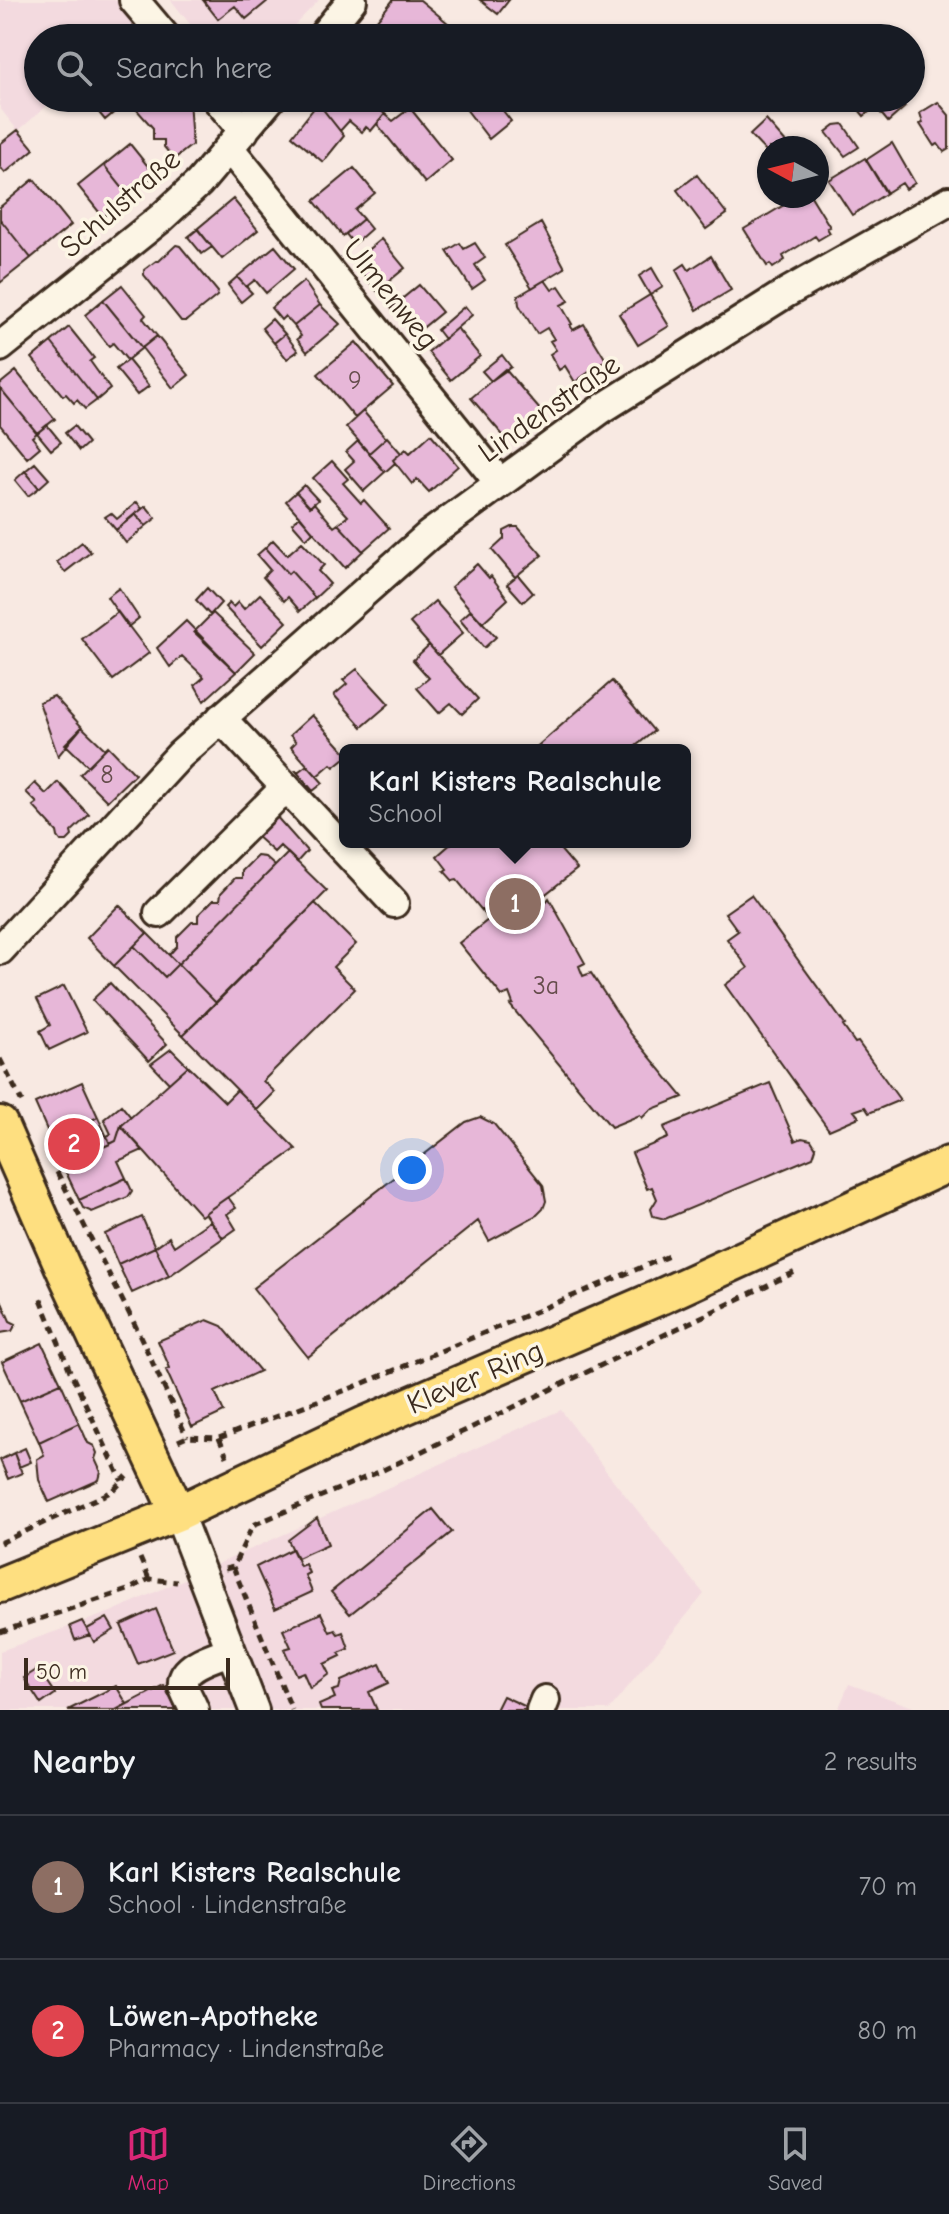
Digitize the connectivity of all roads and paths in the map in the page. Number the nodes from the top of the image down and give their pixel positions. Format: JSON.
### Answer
{"nodes":[{"id":1,"x":134,"y":0,"type":"edge"},
{"id":2,"x":352,"y":0,"type":"edge"},
{"id":3,"x":154,"y":24,"type":"edge"},
{"id":4,"x":332,"y":24,"type":"edge"},
{"id":5,"x":223,"y":112,"type":"edge"},
{"id":6,"x":260,"y":112,"type":"edge"},
{"id":7,"x":237,"y":140,"type":"junction"},
{"id":8,"x":949,"y":201,"type":"edge"},
{"id":9,"x":0,"y":347,"type":"edge"},
{"id":10,"x":499,"y":482,"type":"junction"},
{"id":11,"x":221,"y":718,"type":"junction"},
{"id":12,"x":286,"y":787,"type":"junction"},
{"id":13,"x":339,"y":844,"type":"edge"},
{"id":14,"x":343,"y":848,"type":"edge"},
{"id":15,"x":394,"y":903,"type":"dead end"},
{"id":16,"x":159,"y":913,"type":"dead end"},
{"id":17,"x":0,"y":950,"type":"edge"},
{"id":18,"x":0,"y":1059,"type":"edge"},
{"id":19,"x":14,"y":1120,"type":"edge"},
{"id":20,"x":949,"y":1164,"type":"edge"},
{"id":21,"x":57,"y":1171,"type":"dead end"},
{"id":22,"x":679,"y":1252,"type":"dead end"},
{"id":23,"x":801,"y":1269,"type":"dead end"},
{"id":24,"x":37,"y":1289,"type":"dead end"},
{"id":25,"x":178,"y":1513,"type":"junction"},
{"id":26,"x":0,"y":1543,"type":"edge"},
{"id":27,"x":181,"y":1582,"type":"dead end"},
{"id":28,"x":0,"y":1585,"type":"edge"},
{"id":29,"x":0,"y":1632,"type":"edge"},
{"id":30,"x":230,"y":1651,"type":"junction"},
{"id":31,"x":194,"y":1710,"type":"edge"},
{"id":32,"x":254,"y":1710,"type":"edge"},
{"id":33,"x":292,"y":1710,"type":"edge"}],
"edges":[{"from":1,"to":3,"type":"street"},
{"from":2,"to":4,"type":"street"},
{"from":5,"to":7,"type":"street","name":"Ulmenweg"},
{"from":6,"to":7,"type":"street","name":"Schulstraße"},
{"from":7,"to":9,"type":"street","name":"Schulstraße"},
{"from":7,"to":10,"type":"street","name":"Ulmenweg"},
{"from":8,"to":10,"type":"street","name":"Lindenstraße"},
{"from":10,"to":11,"type":"street","name":"Lindenstraße"},
{"from":11,"to":12,"type":"street"},
{"from":11,"to":17,"type":"street","name":"Lindenstraße"},
{"from":12,"to":13,"type":"street"},
{"from":12,"to":16,"type":"street"},
{"from":14,"to":15,"type":"street"},
{"from":18,"to":19,"type":"path"},
{"from":19,"to":25,"type":"main road"},
{"from":20,"to":25,"type":"main road","name":"Klever Ring"},
{"from":21,"to":22,"type":"path"},
{"from":23,"to":33,"type":"path"},
{"from":24,"to":26,"type":"path"},
{"from":25,"to":28,"type":"main road","name":"Klever Ring"},
{"from":25,"to":30,"type":"street"},
{"from":27,"to":29,"type":"path"},
{"from":30,"to":31,"type":"street"},
{"from":30,"to":32,"type":"street"}]}
